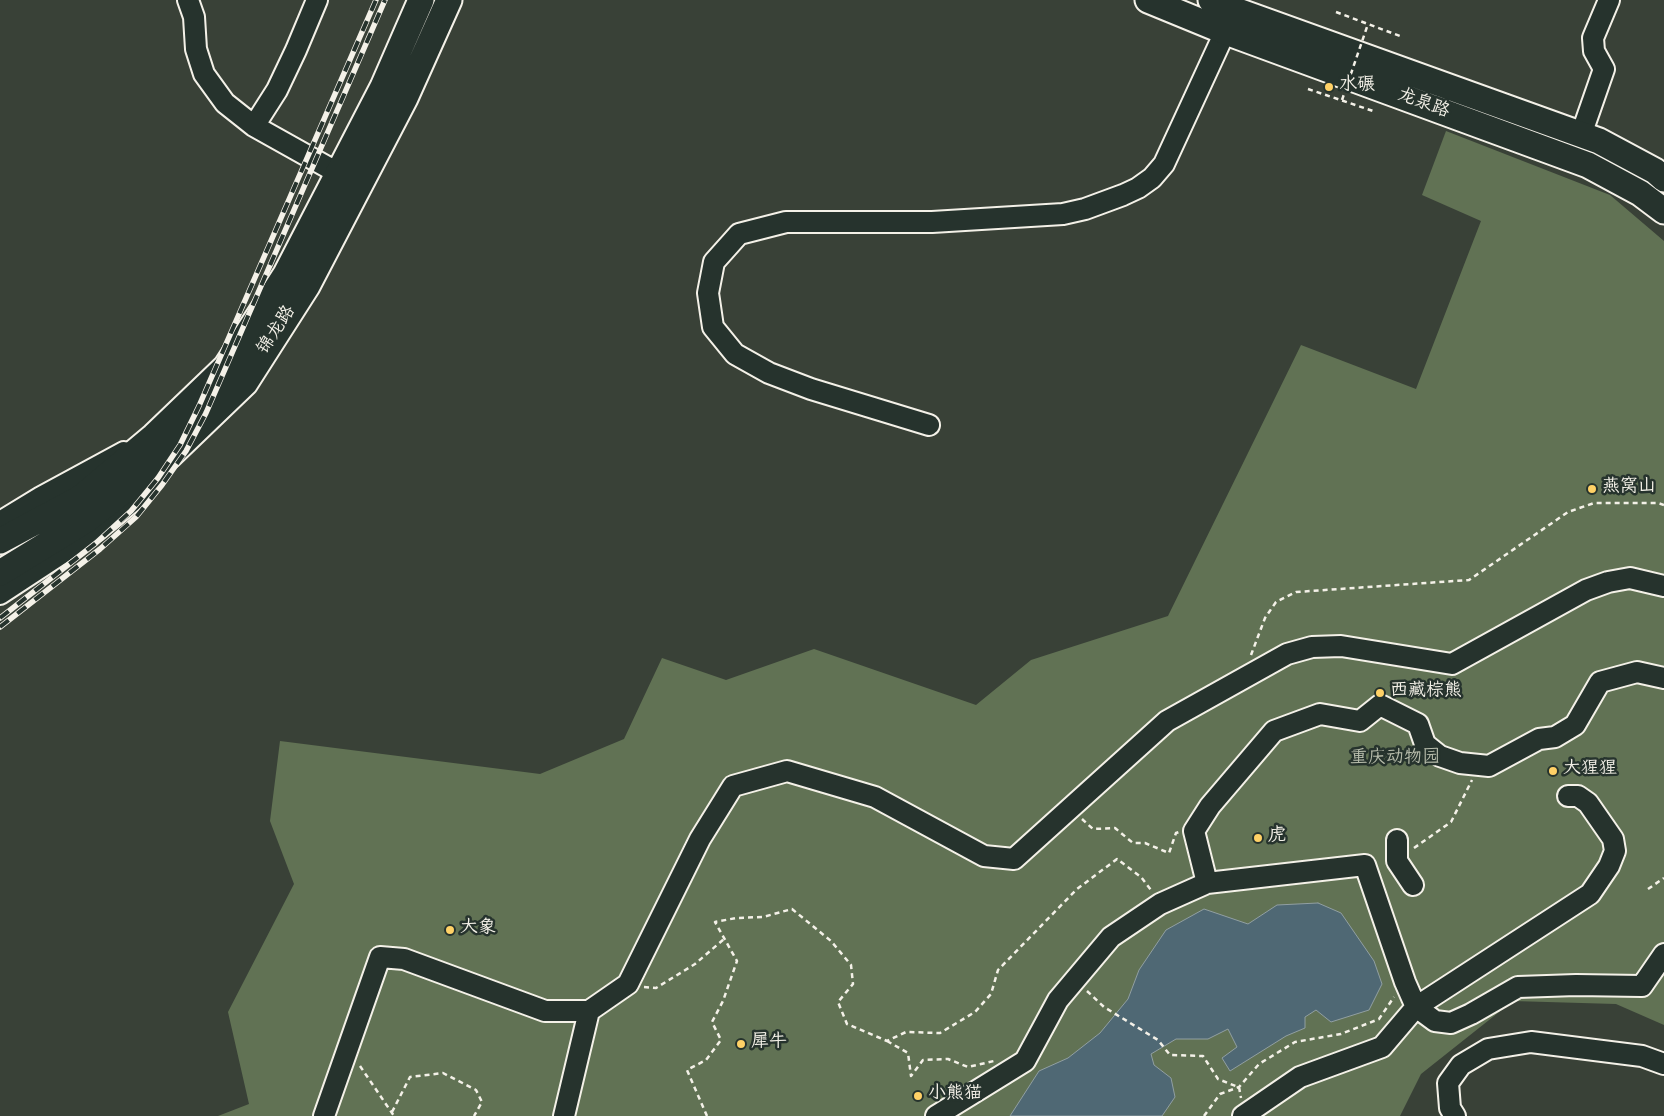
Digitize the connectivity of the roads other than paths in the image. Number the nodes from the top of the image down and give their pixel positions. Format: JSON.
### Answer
{"nodes":[{"id":1,"x":188,"y":0,"type":"edge"},
{"id":2,"x":317,"y":0,"type":"edge"},
{"id":3,"x":421,"y":0,"type":"edge"},
{"id":4,"x":449,"y":0,"type":"edge"},
{"id":5,"x":1148,"y":0,"type":"edge"},
{"id":6,"x":1212,"y":0,"type":"edge"},
{"id":7,"x":1609,"y":0,"type":"edge"},
{"id":8,"x":1230,"y":21,"type":"junction"},
{"id":9,"x":254,"y":126,"type":"junction"},
{"id":10,"x":1582,"y":136,"type":"junction"},
{"id":11,"x":338,"y":173,"type":"junction"},
{"id":12,"x":1664,"y":179,"type":"edge"},
{"id":13,"x":1664,"y":211,"type":"edge"},
{"id":14,"x":929,"y":425,"type":"dead end"},
{"id":15,"x":154,"y":436,"type":"junction"},
{"id":16,"x":170,"y":455,"type":"junction"},
{"id":17,"x":84,"y":509,"type":"junction"},
{"id":18,"x":0,"y":522,"type":"edge"},
{"id":19,"x":0,"y":541,"type":"edge"},
{"id":20,"x":0,"y":573,"type":"edge"},
{"id":21,"x":1664,"y":586,"type":"edge"},
{"id":22,"x":0,"y":594,"type":"edge"},
{"id":23,"x":1664,"y":678,"type":"edge"},
{"id":24,"x":1568,"y":796,"type":"dead end"},
{"id":25,"x":1397,"y":840,"type":"dead end"},
{"id":26,"x":1207,"y":883,"type":"junction"},
{"id":27,"x":1413,"y":885,"type":"dead end"},
{"id":28,"x":1664,"y":954,"type":"edge"},
{"id":29,"x":1416,"y":1007,"type":"junction"},
{"id":30,"x":589,"y":1011,"type":"junction"},
{"id":31,"x":1664,"y":1064,"type":"edge"},
{"id":32,"x":324,"y":1116,"type":"edge"},
{"id":33,"x":564,"y":1116,"type":"edge"},
{"id":34,"x":936,"y":1116,"type":"edge"},
{"id":35,"x":1243,"y":1116,"type":"edge"},
{"id":36,"x":1456,"y":1116,"type":"edge"}],
"edges":[{"from":1,"to":9,"type":"street"},
{"from":2,"to":9,"type":"street"},
{"from":3,"to":11,"type":"main road","name":"锦龙路"},
{"from":4,"to":16,"type":"main road","name":"锦龙路"},
{"from":5,"to":8,"type":"main road","name":"龙泉路"},
{"from":6,"to":8,"type":"main road","name":"龙泉路"},
{"from":7,"to":10,"type":"street"},
{"from":8,"to":10,"type":"main road","name":"龙泉路"},
{"from":8,"to":13,"type":"main road","name":"龙泉路"},
{"from":8,"to":14,"type":"street"},
{"from":9,"to":11,"type":"street"},
{"from":10,"to":12,"type":"main road","name":"龙泉路"},
{"from":11,"to":15,"type":"main road","name":"锦龙路"},
{"from":15,"to":17,"type":"main road","name":"锦龙路"},
{"from":15,"to":18,"type":"street"},
{"from":16,"to":17,"type":"main road","name":"锦龙路"},
{"from":16,"to":22,"type":"street"},
{"from":17,"to":19,"type":"main road","name":"锦龙路"},
{"from":17,"to":20,"type":"main road","name":"锦龙路"},
{"from":21,"to":30,"type":"street"},
{"from":23,"to":26,"type":"street"},
{"from":24,"to":29,"type":"street"},
{"from":25,"to":27,"type":"street"},
{"from":26,"to":29,"type":"street"},
{"from":26,"to":34,"type":"street"},
{"from":28,"to":29,"type":"street"},
{"from":29,"to":35,"type":"street"},
{"from":30,"to":32,"type":"street"},
{"from":30,"to":33,"type":"street"},
{"from":31,"to":36,"type":"street"}]}
